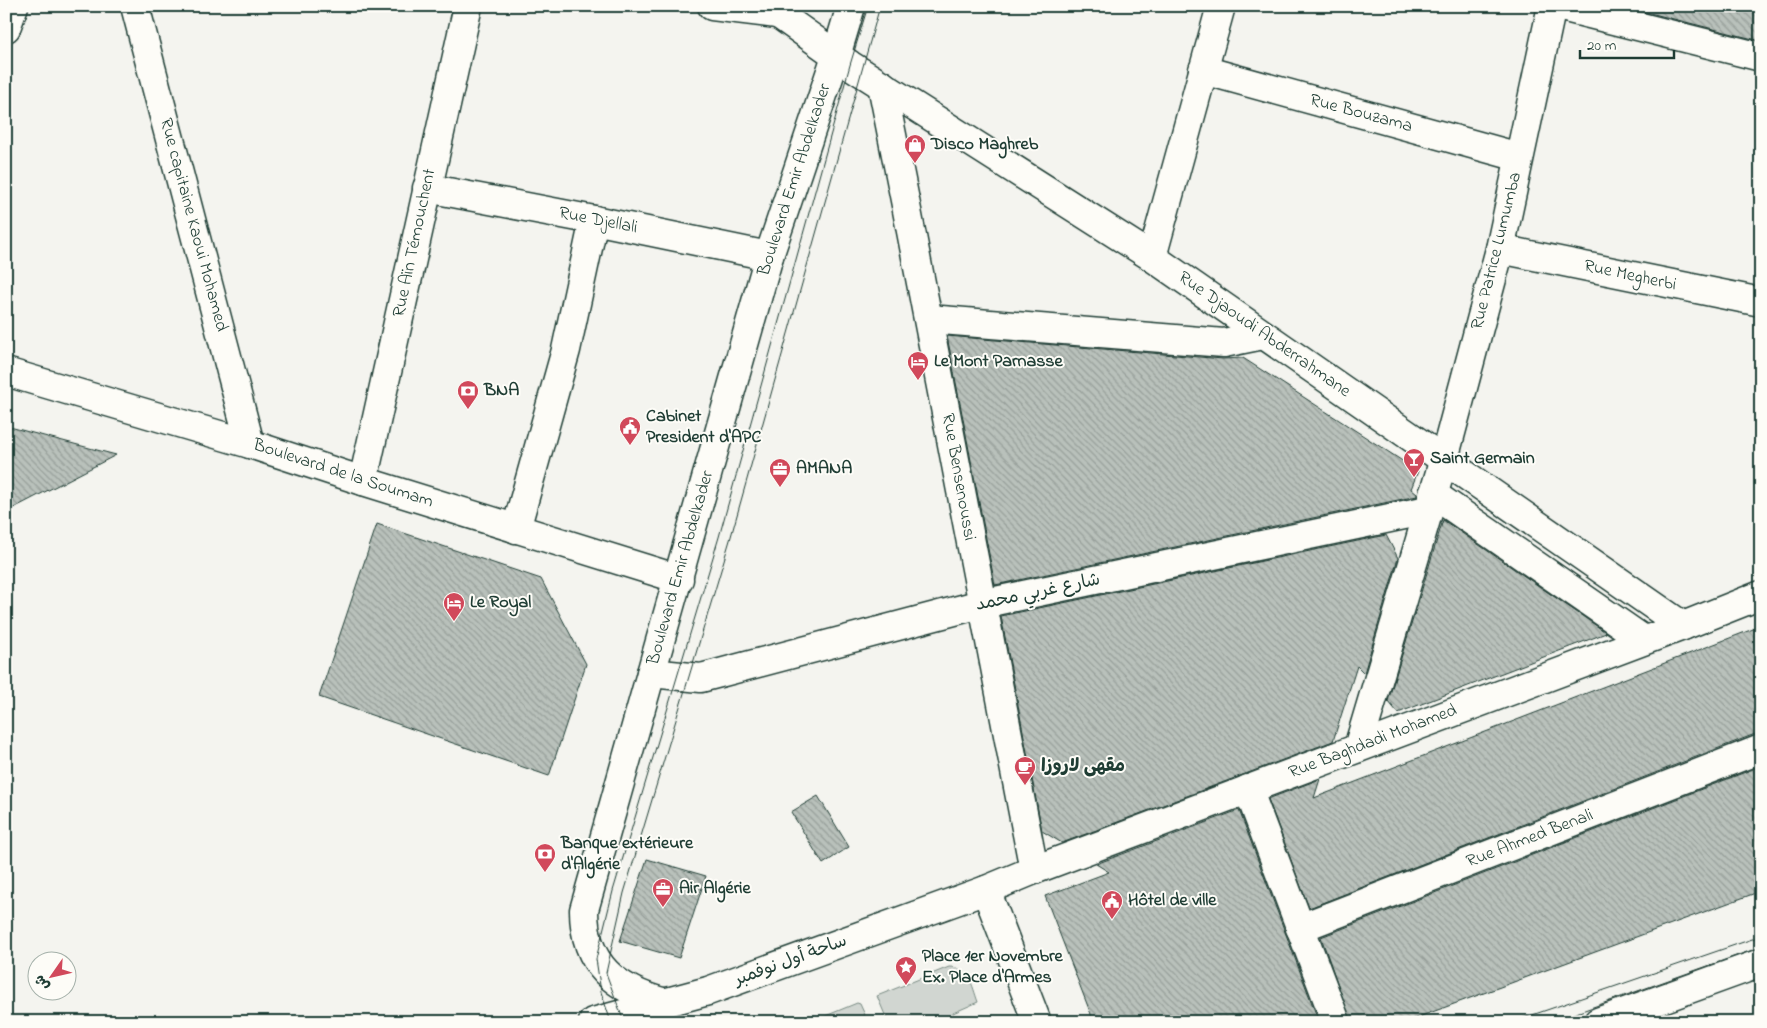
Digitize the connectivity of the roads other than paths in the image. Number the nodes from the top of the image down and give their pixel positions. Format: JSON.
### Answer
{"nodes":[{"id":1,"x":14,"y":6,"type":"edge"},
{"id":2,"x":135,"y":6,"type":"edge"},
{"id":3,"x":468,"y":6,"type":"edge"},
{"id":4,"x":712,"y":6,"type":"edge"},
{"id":5,"x":851,"y":6,"type":"edge"},
{"id":6,"x":1221,"y":6,"type":"edge"},
{"id":7,"x":1552,"y":6,"type":"edge"},
{"id":8,"x":1557,"y":6,"type":"edge"},
{"id":9,"x":772,"y":10,"type":"edge"},
{"id":10,"x":6,"y":28,"type":"edge"},
{"id":11,"x":836,"y":56,"type":"junction"},
{"id":12,"x":1761,"y":57,"type":"edge"},
{"id":13,"x":1204,"y":70,"type":"junction"},
{"id":14,"x":882,"y":85,"type":"junction"},
{"id":15,"x":1519,"y":157,"type":"junction"},
{"id":16,"x":427,"y":188,"type":"junction"},
{"id":17,"x":594,"y":220,"type":"junction"},
{"id":18,"x":1500,"y":249,"type":"junction"},
{"id":19,"x":769,"y":256,"type":"junction"},
{"id":20,"x":1152,"y":257,"type":"junction"},
{"id":21,"x":1761,"y":302,"type":"edge"},
{"id":22,"x":929,"y":320,"type":"junction"},
{"id":23,"x":1263,"y":335,"type":"junction"},
{"id":24,"x":6,"y":372,"type":"edge"},
{"id":25,"x":250,"y":444,"type":"junction"},
{"id":26,"x":1444,"y":459,"type":"junction"},
{"id":27,"x":363,"y":481,"type":"junction"},
{"id":28,"x":1431,"y":502,"type":"junction"},
{"id":29,"x":516,"y":528,"type":"junction"},
{"id":30,"x":679,"y":580,"type":"junction"},
{"id":31,"x":1761,"y":595,"type":"edge"},
{"id":32,"x":981,"y":604,"type":"junction"},
{"id":33,"x":1683,"y":626,"type":"junction"},
{"id":34,"x":1644,"y":640,"type":"junction"},
{"id":35,"x":651,"y":673,"type":"junction"},
{"id":36,"x":1358,"y":748,"type":"junction"},
{"id":37,"x":1761,"y":749,"type":"edge"},
{"id":38,"x":1248,"y":789,"type":"junction"},
{"id":39,"x":1034,"y":870,"type":"junction"},
{"id":40,"x":986,"y":890,"type":"junction"},
{"id":41,"x":1300,"y":928,"type":"junction"},
{"id":42,"x":1761,"y":962,"type":"edge"},
{"id":43,"x":666,"y":1003,"type":"junction"},
{"id":44,"x":593,"y":1022,"type":"edge"},
{"id":45,"x":1037,"y":1022,"type":"edge"},
{"id":46,"x":1336,"y":1022,"type":"edge"},
{"id":47,"x":1598,"y":1022,"type":"edge"}],
"edges":[{"from":1,"to":10,"type":"street"},
{"from":2,"to":25,"type":"street","name":"Rue capitaine Kaoui Mohamed"},
{"from":3,"to":16,"type":"street","name":"Rue Aïn Témouchent"},
{"from":4,"to":9,"type":"street"},
{"from":5,"to":11,"type":"street","name":"Boulevard Emir Abdelkader"},
{"from":6,"to":13,"type":"street"},
{"from":7,"to":15,"type":"street","name":"Rue Patrice Lumumba"},
{"from":8,"to":12,"type":"street"},
{"from":9,"to":11,"type":"street","name":"Rue Djaoudi Abderrahmane"},
{"from":11,"to":14,"type":"street","name":"Rue Djaoudi Abderrahmane"},
{"from":11,"to":19,"type":"street","name":"Boulevard Emir Abdelkader"},
{"from":13,"to":15,"type":"street","name":"Rue Bouzama"},
{"from":13,"to":20,"type":"street"},
{"from":14,"to":20,"type":"street","name":"Rue Djaoudi Abderrahmane"},
{"from":14,"to":22,"type":"street","name":"Rue Bensenoussi"},
{"from":15,"to":18,"type":"street","name":"Rue Patrice Lumumba"},
{"from":16,"to":17,"type":"street","name":"Rue Djellali"},
{"from":16,"to":27,"type":"street","name":"Rue Aïn Témouchent"},
{"from":17,"to":19,"type":"street","name":"Rue Djellali"},
{"from":17,"to":29,"type":"street"},
{"from":18,"to":21,"type":"street","name":"Rue Megherbi"},
{"from":18,"to":26,"type":"street","name":"Rue Patrice Lumumba"},
{"from":19,"to":30,"type":"street","name":"Boulevard Emir Abdelkader"},
{"from":20,"to":23,"type":"street","name":"Rue Djaoudi Abderrahmane"},
{"from":22,"to":23,"type":"street"},
{"from":22,"to":32,"type":"street","name":"Rue Bensenoussi"},
{"from":23,"to":26,"type":"street","name":"Rue Djaoudi Abderrahmane"},
{"from":24,"to":25,"type":"street","name":"Boulevard de la Soumam"},
{"from":25,"to":27,"type":"street","name":"Boulevard de la Soumam"},
{"from":26,"to":28,"type":"street","name":"Rue Patrice Lumumba"},
{"from":26,"to":33,"type":"street","name":"Rue Djaoudi Abderrahmane"},
{"from":27,"to":29,"type":"street","name":"Boulevard de la Soumam"},
{"from":28,"to":32,"type":"street","name":"شارع غربي محمد"},
{"from":28,"to":34,"type":"street"},
{"from":28,"to":36,"type":"street","name":"Rue Patrice Lumumba"},
{"from":29,"to":30,"type":"street","name":"Boulevard de la Soumam"},
{"from":30,"to":35,"type":"street","name":"Boulevard Emir Abdelkader"},
{"from":31,"to":33,"type":"street","name":"Rue Baghdadi Mohamed"},
{"from":32,"to":35,"type":"street","name":"شارع غربي محمد"},
{"from":32,"to":39,"type":"street","name":"Rue Bensenoussi"},
{"from":33,"to":34,"type":"street","name":"Rue Baghdadi Mohamed"},
{"from":34,"to":36,"type":"street","name":"Rue Baghdadi Mohamed"},
{"from":35,"to":43,"type":"street","name":"Boulevard Emir Abdelkader"},
{"from":36,"to":38,"type":"street","name":"Rue Baghdadi Mohamed"},
{"from":37,"to":41,"type":"street","name":"Rue Ahmed Benali"},
{"from":38,"to":39,"type":"street","name":"Rue Baghdadi Mohamed"},
{"from":38,"to":41,"type":"street"},
{"from":39,"to":40,"type":"street","name":"Rue Baghdadi Mohamed"},
{"from":40,"to":43,"type":"street","name":"ساحة أول نوفمبر"},
{"from":40,"to":45,"type":"street"},
{"from":41,"to":46,"type":"street"},
{"from":42,"to":47,"type":"street"},
{"from":43,"to":44,"type":"street","name":"ساحة أول نوفمبر"}]}
